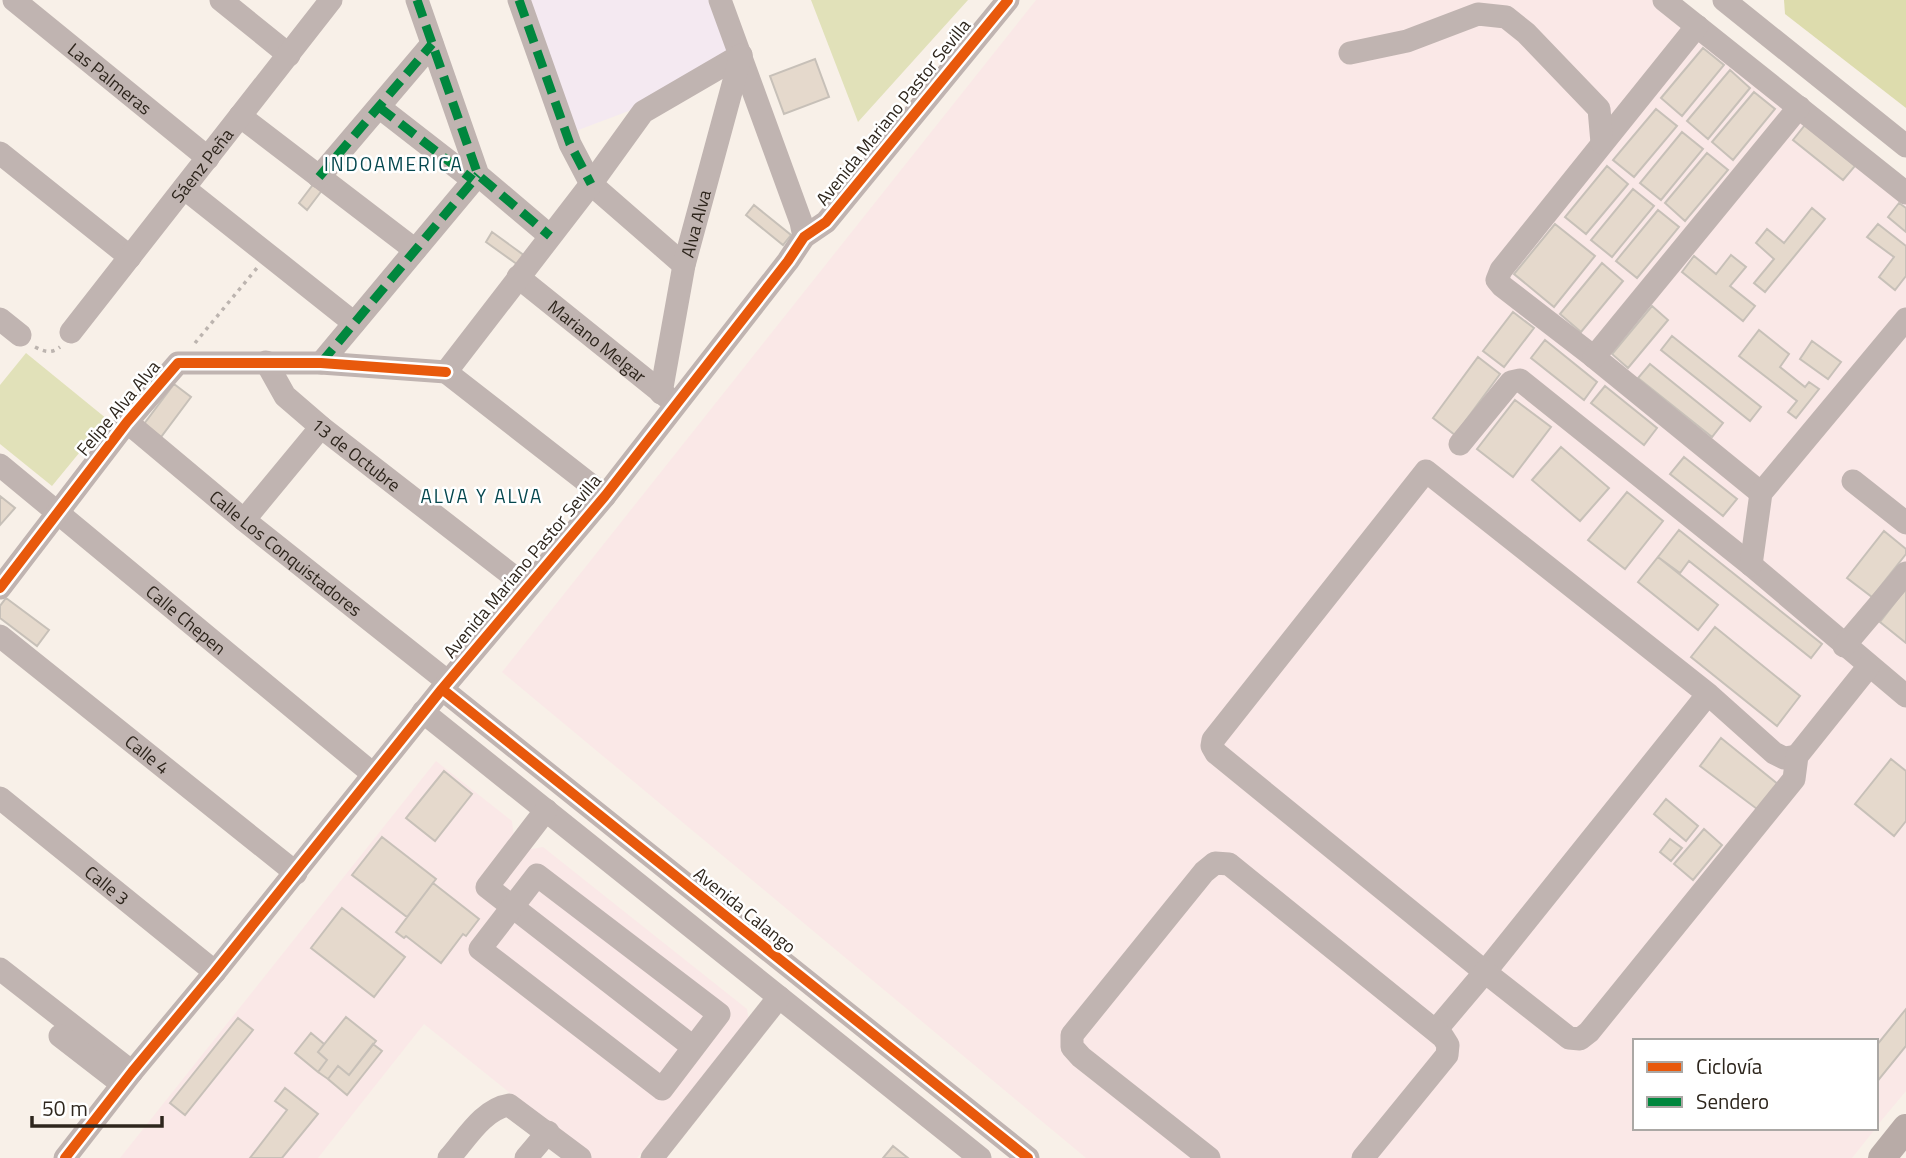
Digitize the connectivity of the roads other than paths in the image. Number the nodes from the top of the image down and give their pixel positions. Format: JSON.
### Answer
{"nodes":[{"id":1,"x":6,"y":0,"type":"edge"},
{"id":2,"x":14,"y":0,"type":"edge"},
{"id":3,"x":220,"y":0,"type":"edge"},
{"id":4,"x":331,"y":0,"type":"edge"},
{"id":5,"x":417,"y":0,"type":"edge"},
{"id":6,"x":519,"y":0,"type":"edge"},
{"id":7,"x":720,"y":0,"type":"edge"},
{"id":8,"x":1008,"y":0,"type":"edge"},
{"id":9,"x":1664,"y":0,"type":"edge"},
{"id":10,"x":1724,"y":0,"type":"edge"},
{"id":11,"x":1748,"y":7,"type":"edge"},
{"id":12,"x":0,"y":8,"type":"edge"},
{"id":13,"x":1697,"y":26,"type":"junction"},
{"id":14,"x":432,"y":44,"type":"junction"},
{"id":15,"x":1350,"y":52,"type":"dead end"},
{"id":16,"x":289,"y":55,"type":"junction"},
{"id":17,"x":741,"y":55,"type":"junction"},
{"id":18,"x":1633,"y":104,"type":"junction"},
{"id":19,"x":379,"y":107,"type":"junction"},
{"id":20,"x":1799,"y":107,"type":"junction"},
{"id":21,"x":1599,"y":109,"type":"junction"},
{"id":22,"x":240,"y":117,"type":"junction"},
{"id":23,"x":1602,"y":142,"type":"junction"},
{"id":24,"x":1906,"y":146,"type":"edge"},
{"id":25,"x":0,"y":153,"type":"edge"},
{"id":26,"x":208,"y":158,"type":"junction"},
{"id":27,"x":319,"y":177,"type":"junction"},
{"id":28,"x":475,"y":178,"type":"junction"},
{"id":29,"x":591,"y":184,"type":"junction"},
{"id":30,"x":184,"y":188,"type":"junction"},
{"id":31,"x":1906,"y":193,"type":"edge"},
{"id":32,"x":551,"y":236,"type":"junction"},
{"id":33,"x":804,"y":237,"type":"junction"},
{"id":34,"x":415,"y":250,"type":"junction"},
{"id":35,"x":130,"y":257,"type":"junction"},
{"id":36,"x":684,"y":265,"type":"junction"},
{"id":37,"x":517,"y":277,"type":"junction"},
{"id":38,"x":0,"y":319,"type":"edge"},
{"id":39,"x":1906,"y":319,"type":"edge"},
{"id":40,"x":354,"y":323,"type":"junction"},
{"id":41,"x":71,"y":332,"type":"road end"},
{"id":42,"x":20,"y":335,"type":"road end"},
{"id":43,"x":1594,"y":357,"type":"junction"},
{"id":44,"x":266,"y":362,"type":"junction"},
{"id":45,"x":321,"y":363,"type":"junction"},
{"id":46,"x":446,"y":372,"type":"junction"},
{"id":47,"x":668,"y":399,"type":"junction"},
{"id":48,"x":127,"y":422,"type":"junction"},
{"id":49,"x":321,"y":426,"type":"junction"},
{"id":50,"x":1460,"y":444,"type":"dead end"},
{"id":51,"x":0,"y":465,"type":"edge"},
{"id":52,"x":1853,"y":481,"type":"dead end"},
{"id":53,"x":1761,"y":494,"type":"junction"},
{"id":54,"x":605,"y":496,"type":"junction"},
{"id":55,"x":58,"y":512,"type":"junction"},
{"id":56,"x":244,"y":520,"type":"junction"},
{"id":57,"x":1906,"y":523,"type":"edge"},
{"id":58,"x":1751,"y":565,"type":"junction"},
{"id":59,"x":1906,"y":573,"type":"edge"},
{"id":60,"x":527,"y":587,"type":"junction"},
{"id":61,"x":0,"y":588,"type":"edge"},
{"id":62,"x":0,"y":636,"type":"edge"},
{"id":63,"x":1844,"y":646,"type":"junction"},
{"id":64,"x":1869,"y":666,"type":"junction"},
{"id":65,"x":445,"y":685,"type":"junction"},
{"id":66,"x":1708,"y":694,"type":"junction"},
{"id":67,"x":1906,"y":696,"type":"edge"},
{"id":68,"x":423,"y":712,"type":"junction"},
{"id":69,"x":1797,"y":756,"type":"junction"},
{"id":70,"x":373,"y":774,"type":"junction"},
{"id":71,"x":0,"y":798,"type":"edge"},
{"id":72,"x":546,"y":810,"type":"junction"},
{"id":73,"x":296,"y":873,"type":"junction"},
{"id":74,"x":512,"y":907,"type":"junction"},
{"id":75,"x":0,"y":969,"type":"edge"},
{"id":76,"x":215,"y":972,"type":"junction"},
{"id":77,"x":1486,"y":972,"type":"junction"},
{"id":78,"x":0,"y":988,"type":"edge"},
{"id":79,"x":779,"y":997,"type":"junction"},
{"id":80,"x":1436,"y":1030,"type":"junction"},
{"id":81,"x":693,"y":1047,"type":"junction"},
{"id":82,"x":127,"y":1078,"type":"junction"},
{"id":83,"x":1906,"y":1128,"type":"edge"},
{"id":84,"x":548,"y":1132,"type":"junction"},
{"id":85,"x":65,"y":1158,"type":"edge"},
{"id":86,"x":449,"y":1158,"type":"edge"},
{"id":87,"x":526,"y":1158,"type":"edge"},
{"id":88,"x":580,"y":1158,"type":"edge"},
{"id":89,"x":652,"y":1158,"type":"edge"},
{"id":90,"x":980,"y":1158,"type":"edge"},
{"id":91,"x":1028,"y":1158,"type":"edge"},
{"id":92,"x":1209,"y":1158,"type":"edge"},
{"id":93,"x":1363,"y":1158,"type":"edge"},
{"id":94,"x":1882,"y":1158,"type":"edge"}],
"edges":[{"from":1,"to":12,"type":"street"},
{"from":2,"to":26,"type":"street","name":"Las Palmeras"},
{"from":3,"to":16,"type":"street"},
{"from":4,"to":16,"type":"street","name":"Sáenz Peña"},
{"from":5,"to":14,"type":"street"},
{"from":6,"to":29,"type":"street"},
{"from":7,"to":17,"type":"street"},
{"from":8,"to":33,"type":"street","name":"Avenida Mariano Pastor Sevilla"},
{"from":9,"to":13,"type":"street"},
{"from":10,"to":11,"type":"street"},
{"from":11,"to":24,"type":"street"},
{"from":13,"to":18,"type":"street"},
{"from":13,"to":20,"type":"street"},
{"from":14,"to":19,"type":"street"},
{"from":14,"to":28,"type":"street"},
{"from":15,"to":21,"type":"street"},
{"from":16,"to":22,"type":"street","name":"Sáenz Peña"},
{"from":17,"to":29,"type":"street"},
{"from":17,"to":33,"type":"street"},
{"from":17,"to":36,"type":"street","name":"Alva Alva"},
{"from":18,"to":21,"type":"street"},
{"from":18,"to":23,"type":"street"},
{"from":19,"to":27,"type":"street"},
{"from":19,"to":28,"type":"street"},
{"from":20,"to":31,"type":"street"},
{"from":20,"to":43,"type":"street"},
{"from":21,"to":23,"type":"street"},
{"from":22,"to":26,"type":"street","name":"Sáenz Peña"},
{"from":22,"to":27,"type":"street"},
{"from":23,"to":43,"type":"street"},
{"from":25,"to":35,"type":"street"},
{"from":26,"to":30,"type":"street","name":"Sáenz Peña"},
{"from":27,"to":34,"type":"street"},
{"from":28,"to":32,"type":"street"},
{"from":28,"to":34,"type":"street"},
{"from":29,"to":32,"type":"street"},
{"from":29,"to":36,"type":"street"},
{"from":30,"to":35,"type":"street","name":"Sáenz Peña"},
{"from":30,"to":40,"type":"street"},
{"from":32,"to":37,"type":"street"},
{"from":33,"to":47,"type":"street","name":"Avenida Mariano Pastor Sevilla"},
{"from":34,"to":40,"type":"street"},
{"from":35,"to":41,"type":"street","name":"Sáenz Peña"},
{"from":36,"to":47,"type":"street","name":"Alva Alva"},
{"from":37,"to":46,"type":"street"},
{"from":37,"to":47,"type":"street","name":"Mariano Melgar"},
{"from":38,"to":42,"type":"street"},
{"from":39,"to":53,"type":"street"},
{"from":40,"to":45,"type":"street"},
{"from":43,"to":53,"type":"street"},
{"from":44,"to":45,"type":"street","name":"Felipe Alva Alva"},
{"from":44,"to":48,"type":"street","name":"Felipe Alva Alva"},
{"from":44,"to":49,"type":"street","name":"13 de Octubre"},
{"from":45,"to":46,"type":"street","name":"Felipe Alva Alva"},
{"from":46,"to":54,"type":"street"},
{"from":47,"to":54,"type":"street","name":"Avenida Mariano Pastor Sevilla"},
{"from":48,"to":55,"type":"street","name":"Felipe Alva Alva"},
{"from":48,"to":56,"type":"street","name":"Calle Los Conquistadores"},
{"from":49,"to":56,"type":"street"},
{"from":49,"to":60,"type":"street","name":"13 de Octubre"},
{"from":50,"to":58,"type":"street"},
{"from":51,"to":55,"type":"street","name":"Calle Chepen"},
{"from":52,"to":57,"type":"street"},
{"from":53,"to":58,"type":"street"},
{"from":54,"to":60,"type":"street","name":"Avenida Mariano Pastor Sevilla"},
{"from":55,"to":61,"type":"street","name":"Felipe Alva Alva"},
{"from":55,"to":70,"type":"street","name":"Calle Chepen"},
{"from":56,"to":65,"type":"street","name":"Calle Los Conquistadores"},
{"from":58,"to":63,"type":"street"},
{"from":59,"to":63,"type":"street"},
{"from":60,"to":65,"type":"street","name":"Avenida Mariano Pastor Sevilla"},
{"from":62,"to":73,"type":"street","name":"Calle 4"},
{"from":63,"to":64,"type":"street"},
{"from":64,"to":67,"type":"street"},
{"from":64,"to":69,"type":"street"},
{"from":65,"to":68,"type":"street","name":"Avenida Mariano Pastor Sevilla"},
{"from":65,"to":91,"type":"street","name":"Avenida Calango"},
{"from":66,"to":69,"type":"street"},
{"from":66,"to":77,"type":"street"},
{"from":66,"to":77,"type":"street"},
{"from":68,"to":70,"type":"street","name":"Avenida Mariano Pastor Sevilla"},
{"from":68,"to":72,"type":"street"},
{"from":69,"to":77,"type":"street"},
{"from":70,"to":73,"type":"street","name":"Avenida Mariano Pastor Sevilla"},
{"from":71,"to":76,"type":"street","name":"Calle 3"},
{"from":72,"to":74,"type":"street"},
{"from":72,"to":79,"type":"street"},
{"from":73,"to":76,"type":"street","name":"Avenida Mariano Pastor Sevilla"},
{"from":74,"to":81,"type":"street"},
{"from":74,"to":81,"type":"street"},
{"from":74,"to":81,"type":"street"},
{"from":75,"to":82,"type":"street"},
{"from":76,"to":82,"type":"street","name":"Avenida Mariano Pastor Sevilla"},
{"from":77,"to":80,"type":"street"},
{"from":78,"to":82,"type":"street"},
{"from":79,"to":89,"type":"street"},
{"from":79,"to":90,"type":"street"},
{"from":80,"to":92,"type":"street"},
{"from":80,"to":93,"type":"street"},
{"from":82,"to":85,"type":"street","name":"Avenida Mariano Pastor Sevilla"},
{"from":83,"to":94,"type":"main road"},
{"from":84,"to":86,"type":"street"},
{"from":84,"to":87,"type":"street"},
{"from":84,"to":88,"type":"street"}]}
